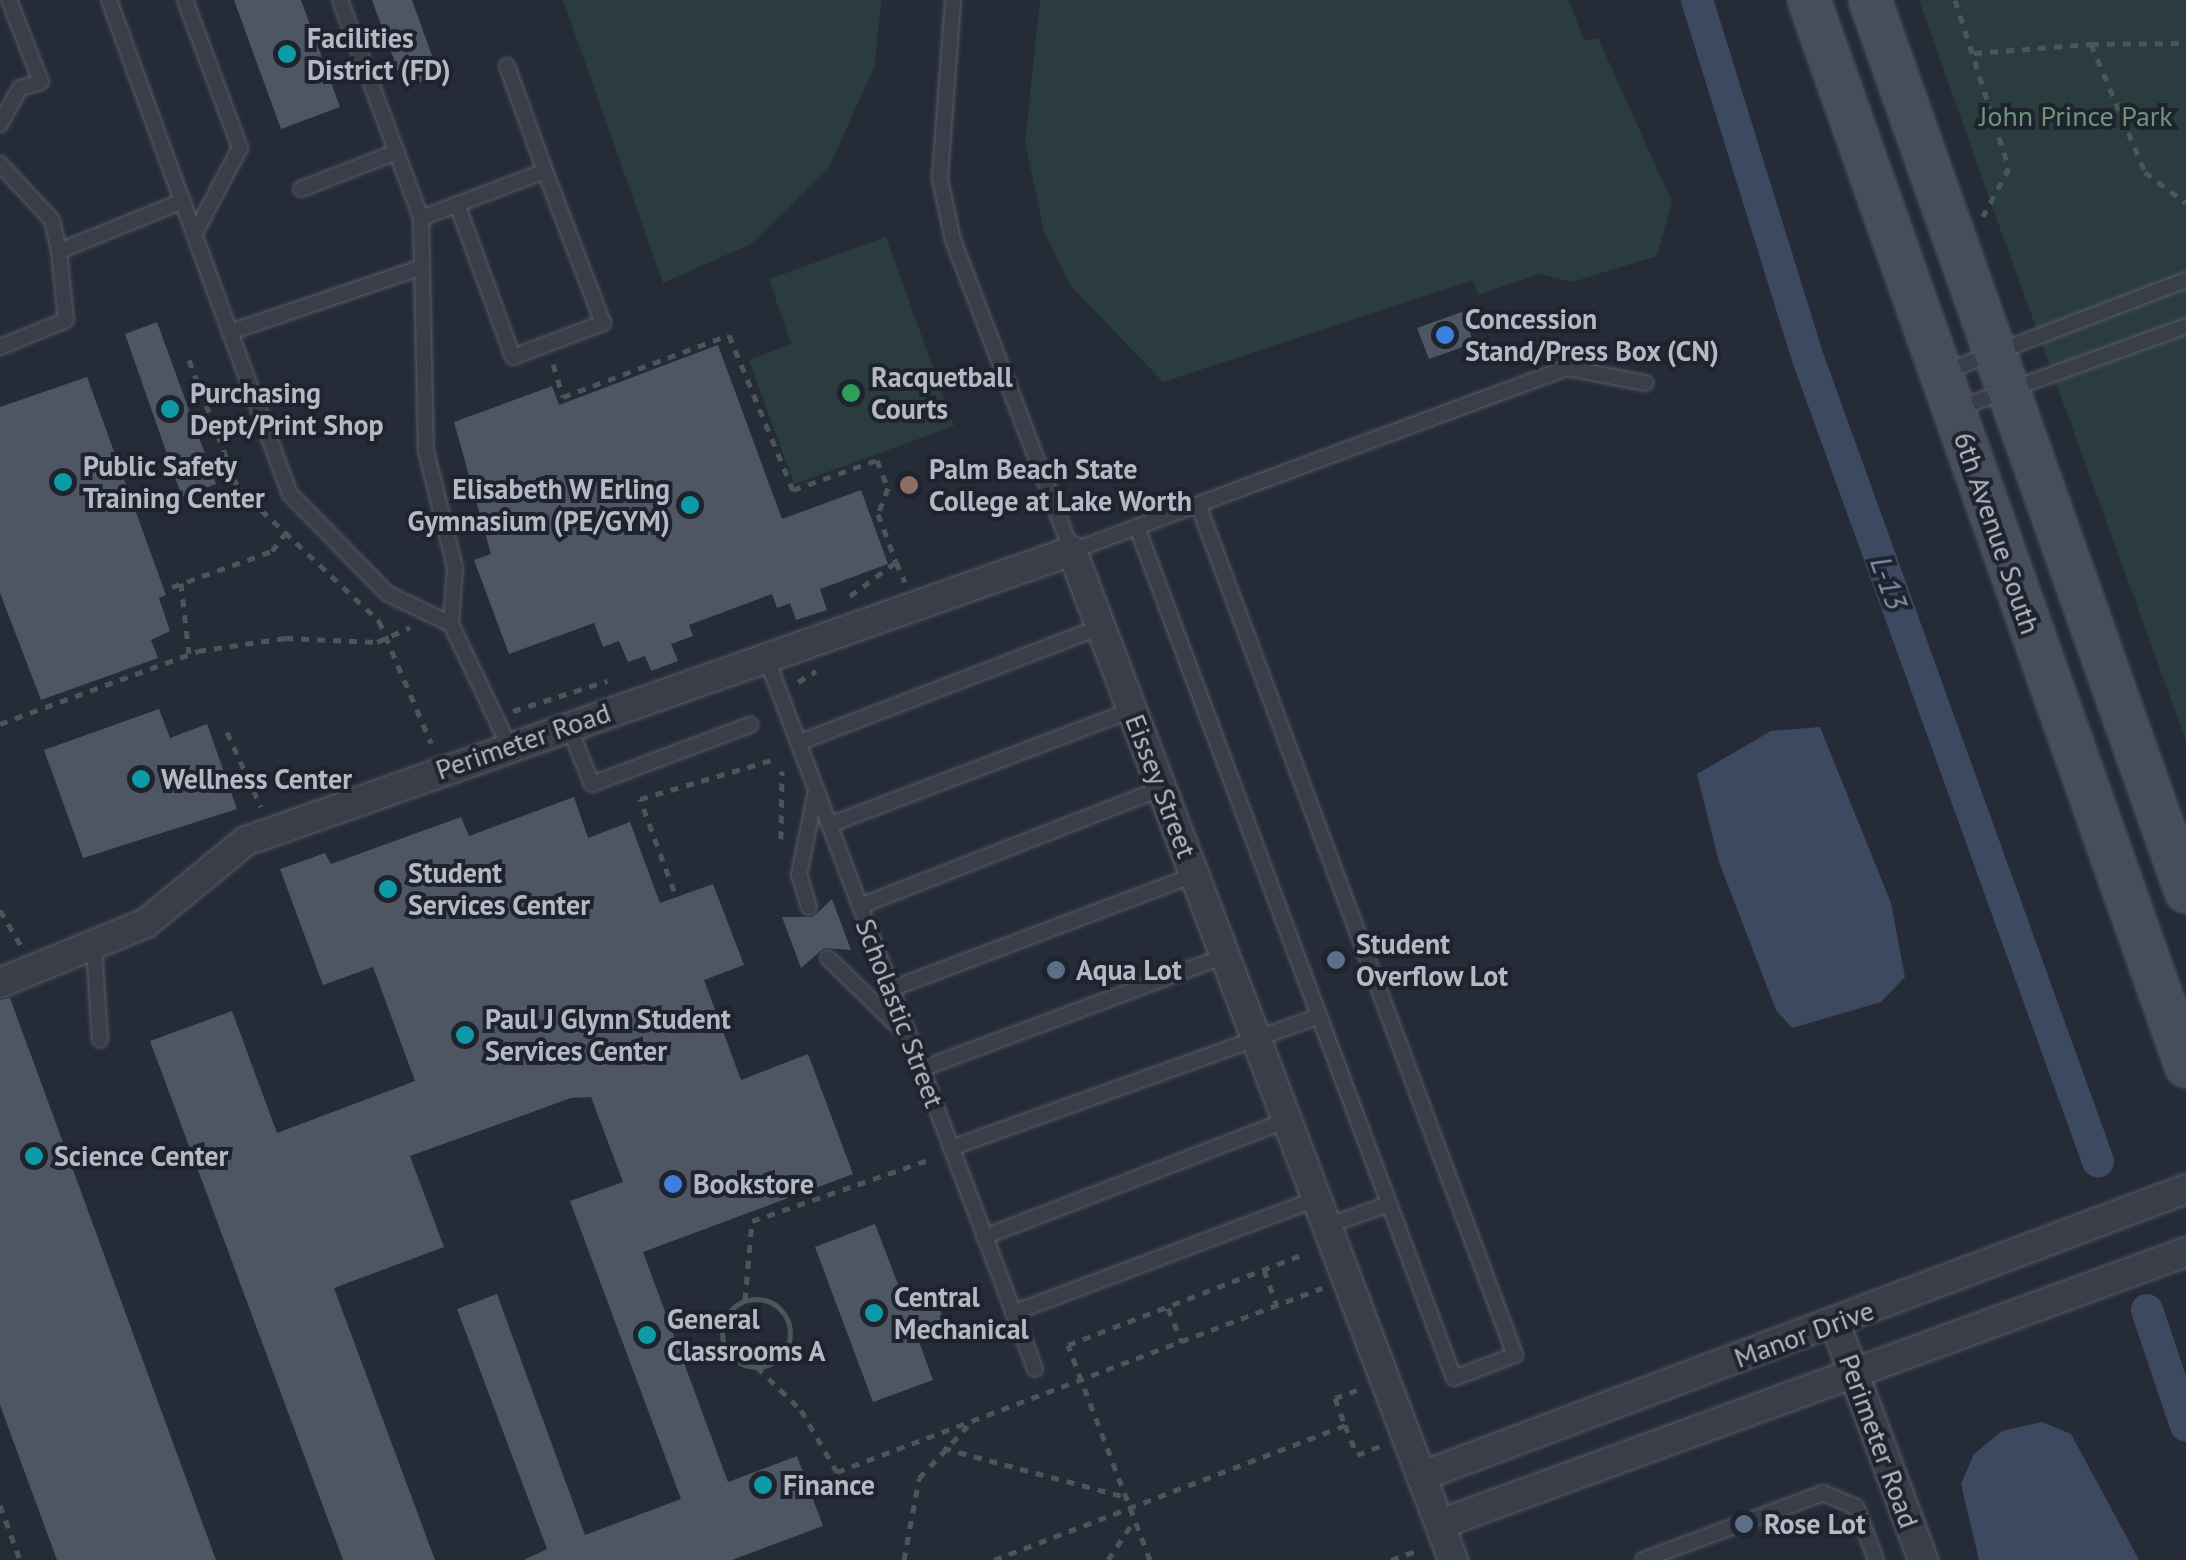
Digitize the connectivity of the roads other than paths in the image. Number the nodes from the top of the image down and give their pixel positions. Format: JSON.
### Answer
{"nodes":[{"id":1,"x":10,"y":0,"type":"edge"},
{"id":2,"x":109,"y":0,"type":"edge"},
{"id":3,"x":185,"y":0,"type":"edge"},
{"id":4,"x":340,"y":0,"type":"edge"},
{"id":5,"x":953,"y":0,"type":"edge"},
{"id":6,"x":1810,"y":0,"type":"edge"},
{"id":7,"x":1870,"y":0,"type":"edge"},
{"id":8,"x":507,"y":66,"type":"dead end"},
{"id":9,"x":0,"y":124,"type":"edge"},
{"id":10,"x":396,"y":152,"type":"junction"},
{"id":11,"x":0,"y":164,"type":"edge"},
{"id":12,"x":545,"y":171,"type":"junction"},
{"id":13,"x":301,"y":189,"type":"dead end"},
{"id":14,"x":183,"y":201,"type":"junction"},
{"id":15,"x":456,"y":204,"type":"junction"},
{"id":16,"x":421,"y":218,"type":"junction"},
{"id":17,"x":195,"y":234,"type":"junction"},
{"id":18,"x":59,"y":251,"type":"junction"},
{"id":19,"x":422,"y":268,"type":"junction"},
{"id":20,"x":2186,"y":280,"type":"edge"},
{"id":21,"x":2186,"y":326,"type":"edge"},
{"id":22,"x":230,"y":332,"type":"junction"},
{"id":23,"x":0,"y":347,"type":"edge"},
{"id":24,"x":2001,"y":371,"type":"junction"},
{"id":25,"x":1646,"y":383,"type":"dead end"},
{"id":26,"x":1947,"y":392,"type":"junction"},
{"id":27,"x":1198,"y":504,"type":"junction"},
{"id":28,"x":1138,"y":527,"type":"junction"},
{"id":29,"x":1072,"y":551,"type":"junction"},
{"id":30,"x":450,"y":624,"type":"junction"},
{"id":31,"x":1100,"y":627,"type":"junction"},
{"id":32,"x":766,"y":656,"type":"junction"},
{"id":33,"x":1132,"y":710,"type":"junction"},
{"id":34,"x":568,"y":724,"type":"junction"},
{"id":35,"x":750,"y":726,"type":"dead end"},
{"id":36,"x":798,"y":742,"type":"junction"},
{"id":37,"x":508,"y":744,"type":"junction"},
{"id":38,"x":1162,"y":788,"type":"junction"},
{"id":39,"x":816,"y":791,"type":"junction"},
{"id":40,"x":830,"y":825,"type":"junction"},
{"id":41,"x":1194,"y":875,"type":"junction"},
{"id":42,"x":2186,"y":892,"type":"edge"},
{"id":43,"x":860,"y":906,"type":"junction"},
{"id":44,"x":810,"y":908,"type":"dead end"},
{"id":45,"x":94,"y":948,"type":"junction"},
{"id":46,"x":1225,"y":956,"type":"junction"},
{"id":47,"x":828,"y":958,"type":"dead end"},
{"id":48,"x":0,"y":983,"type":"edge"},
{"id":49,"x":891,"y":989,"type":"junction"},
{"id":50,"x":1319,"y":1016,"type":"junction"},
{"id":51,"x":908,"y":1035,"type":"junction"},
{"id":52,"x":1256,"y":1037,"type":"junction"},
{"id":53,"x":100,"y":1040,"type":"dead end"},
{"id":54,"x":2186,"y":1066,"type":"edge"},
{"id":55,"x":922,"y":1069,"type":"junction"},
{"id":56,"x":1287,"y":1120,"type":"junction"},
{"id":57,"x":951,"y":1148,"type":"junction"},
{"id":58,"x":2186,"y":1189,"type":"edge"},
{"id":59,"x":1317,"y":1198,"type":"junction"},
{"id":60,"x":1389,"y":1204,"type":"junction"},
{"id":61,"x":1327,"y":1226,"type":"junction"},
{"id":62,"x":984,"y":1237,"type":"junction"},
{"id":63,"x":2186,"y":1252,"type":"edge"},
{"id":64,"x":1013,"y":1314,"type":"junction"},
{"id":65,"x":1835,"y":1323,"type":"junction"},
{"id":66,"x":1852,"y":1368,"type":"junction"},
{"id":67,"x":1035,"y":1369,"type":"dead end"},
{"id":68,"x":1422,"y":1476,"type":"junction"},
{"id":69,"x":1440,"y":1524,"type":"junction"},
{"id":70,"x":1919,"y":1559,"type":"edge"},
{"id":71,"x":1454,"y":1560,"type":"edge"},
{"id":72,"x":1643,"y":1560,"type":"edge"},
{"id":73,"x":1876,"y":1560,"type":"edge"}],
"edges":[{"from":1,"to":9,"type":"lane"},
{"from":2,"to":14,"type":"lane"},
{"from":3,"to":17,"type":"lane"},
{"from":4,"to":10,"type":"lane"},
{"from":5,"to":29,"type":"lane","name":"Eissey Street"},
{"from":6,"to":26,"type":"street","name":"6th Avenue South"},
{"from":7,"to":24,"type":"street","name":"6th Avenue South"},
{"from":8,"to":12,"type":"lane"},
{"from":10,"to":13,"type":"lane"},
{"from":10,"to":16,"type":"lane"},
{"from":11,"to":18,"type":"lane"},
{"from":12,"to":15,"type":"lane"},
{"from":12,"to":15,"type":"lane"},
{"from":14,"to":17,"type":"lane"},
{"from":14,"to":18,"type":"lane"},
{"from":15,"to":16,"type":"lane"},
{"from":16,"to":19,"type":"lane"},
{"from":17,"to":22,"type":"lane"},
{"from":18,"to":23,"type":"lane"},
{"from":19,"to":22,"type":"lane"},
{"from":19,"to":30,"type":"lane"},
{"from":20,"to":24,"type":"lane"},
{"from":21,"to":24,"type":"lane"},
{"from":22,"to":30,"type":"lane"},
{"from":24,"to":26,"type":"lane"},
{"from":24,"to":26,"type":"lane"},
{"from":24,"to":42,"type":"street","name":"6th Avenue South"},
{"from":25,"to":27,"type":"lane"},
{"from":26,"to":54,"type":"street","name":"6th Avenue South"},
{"from":27,"to":28,"type":"lane"},
{"from":27,"to":60,"type":"lane"},
{"from":28,"to":29,"type":"lane"},
{"from":28,"to":50,"type":"lane"},
{"from":29,"to":31,"type":"street","name":"Eissey Street"},
{"from":29,"to":32,"type":"street","name":"Perimeter Road"},
{"from":30,"to":37,"type":"lane"},
{"from":31,"to":33,"type":"street","name":"Eissey Street"},
{"from":31,"to":36,"type":"lane"},
{"from":32,"to":34,"type":"street","name":"Perimeter Road"},
{"from":32,"to":36,"type":"lane","name":"Scholastic Street"},
{"from":33,"to":38,"type":"street","name":"Eissey Street"},
{"from":33,"to":40,"type":"lane"},
{"from":34,"to":35,"type":"lane"},
{"from":34,"to":37,"type":"street","name":"Perimeter Road"},
{"from":36,"to":39,"type":"lane","name":"Scholastic Street"},
{"from":37,"to":45,"type":"street","name":"Perimeter Road"},
{"from":38,"to":41,"type":"street","name":"Eissey Street"},
{"from":38,"to":43,"type":"lane"},
{"from":39,"to":40,"type":"lane","name":"Scholastic Street"},
{"from":39,"to":44,"type":"lane"},
{"from":40,"to":43,"type":"lane","name":"Scholastic Street"},
{"from":41,"to":46,"type":"street","name":"Eissey Street"},
{"from":41,"to":49,"type":"lane"},
{"from":43,"to":49,"type":"lane","name":"Scholastic Street"},
{"from":45,"to":48,"type":"street","name":"Perimeter Road"},
{"from":45,"to":53,"type":"lane"},
{"from":46,"to":52,"type":"street","name":"Eissey Street"},
{"from":46,"to":55,"type":"lane"},
{"from":47,"to":51,"type":"lane"},
{"from":49,"to":51,"type":"lane","name":"Scholastic Street"},
{"from":50,"to":52,"type":"lane"},
{"from":50,"to":60,"type":"lane"},
{"from":51,"to":55,"type":"lane","name":"Scholastic Street"},
{"from":52,"to":56,"type":"street","name":"Eissey Street"},
{"from":52,"to":57,"type":"lane"},
{"from":55,"to":57,"type":"lane","name":"Scholastic Street"},
{"from":56,"to":59,"type":"street","name":"Eissey Street"},
{"from":56,"to":62,"type":"lane"},
{"from":57,"to":62,"type":"lane","name":"Scholastic Street"},
{"from":58,"to":65,"type":"street","name":"Manor Drive"},
{"from":59,"to":61,"type":"street","name":"Eissey Street"},
{"from":59,"to":64,"type":"lane"},
{"from":60,"to":61,"type":"lane"},
{"from":61,"to":68,"type":"street","name":"Eissey Street"},
{"from":62,"to":64,"type":"lane","name":"Scholastic Street"},
{"from":63,"to":66,"type":"street","name":"Manor Drive"},
{"from":64,"to":67,"type":"lane","name":"Scholastic Street"},
{"from":65,"to":66,"type":"street","name":"Perimeter Road"},
{"from":65,"to":68,"type":"street","name":"Manor Drive"},
{"from":66,"to":69,"type":"street","name":"Manor Drive"},
{"from":66,"to":70,"type":"street","name":"Perimeter Road"},
{"from":68,"to":69,"type":"street","name":"Eissey Street"},
{"from":69,"to":71,"type":"street","name":"Eissey Street"},
{"from":72,"to":73,"type":"lane"}]}
